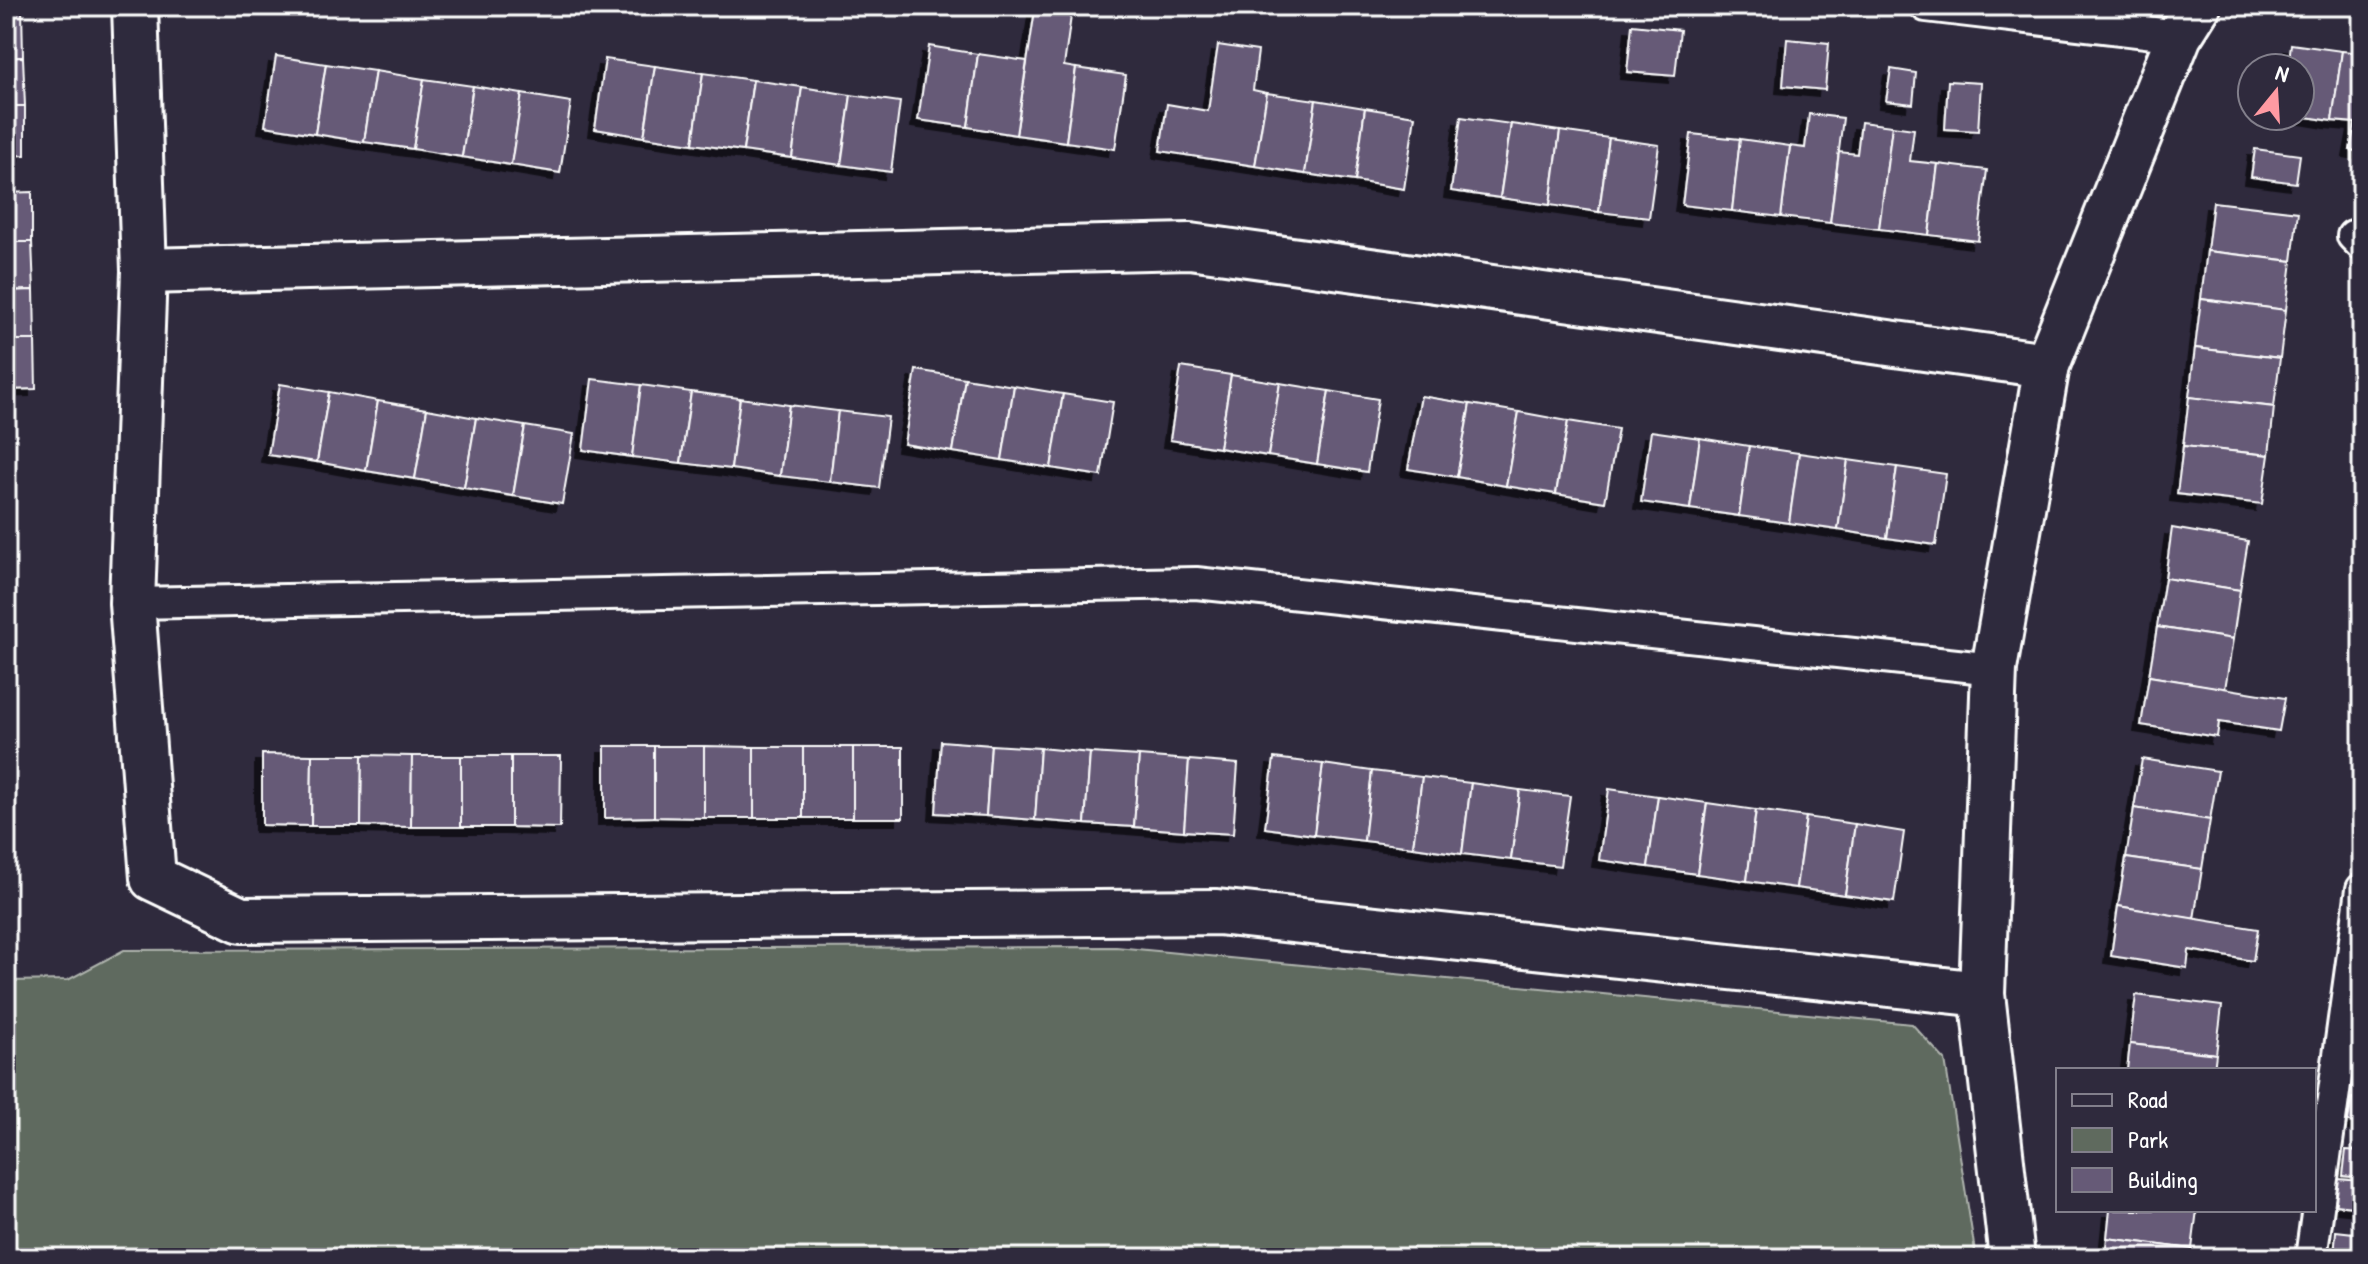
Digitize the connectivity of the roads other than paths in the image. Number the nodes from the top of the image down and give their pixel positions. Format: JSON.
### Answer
{"nodes":[{"id":1,"x":135,"y":6,"type":"edge"},
{"id":2,"x":1926,"y":6,"type":"edge"},
{"id":3,"x":2188,"y":21,"type":"edge"},
{"id":4,"x":144,"y":271,"type":"junction"},
{"id":5,"x":2047,"y":365,"type":"junction"},
{"id":6,"x":132,"y":603,"type":"junction"},
{"id":7,"x":1994,"y":669,"type":"junction"},
{"id":8,"x":2362,"y":889,"type":"edge"},
{"id":9,"x":1982,"y":994,"type":"junction"},
{"id":10,"x":2012,"y":1258,"type":"edge"},
{"id":11,"x":2311,"y":1258,"type":"edge"}],
"edges":[{"from":1,"to":4,"type":"street"},
{"from":2,"to":3,"type":"lane"},
{"from":3,"to":5,"type":"street"},
{"from":4,"to":5,"type":"street"},
{"from":4,"to":6,"type":"street"},
{"from":5,"to":7,"type":"street"},
{"from":6,"to":7,"type":"lane"},
{"from":6,"to":9,"type":"street"},
{"from":7,"to":9,"type":"street"},
{"from":8,"to":11,"type":"lane"},
{"from":9,"to":10,"type":"street"}]}
